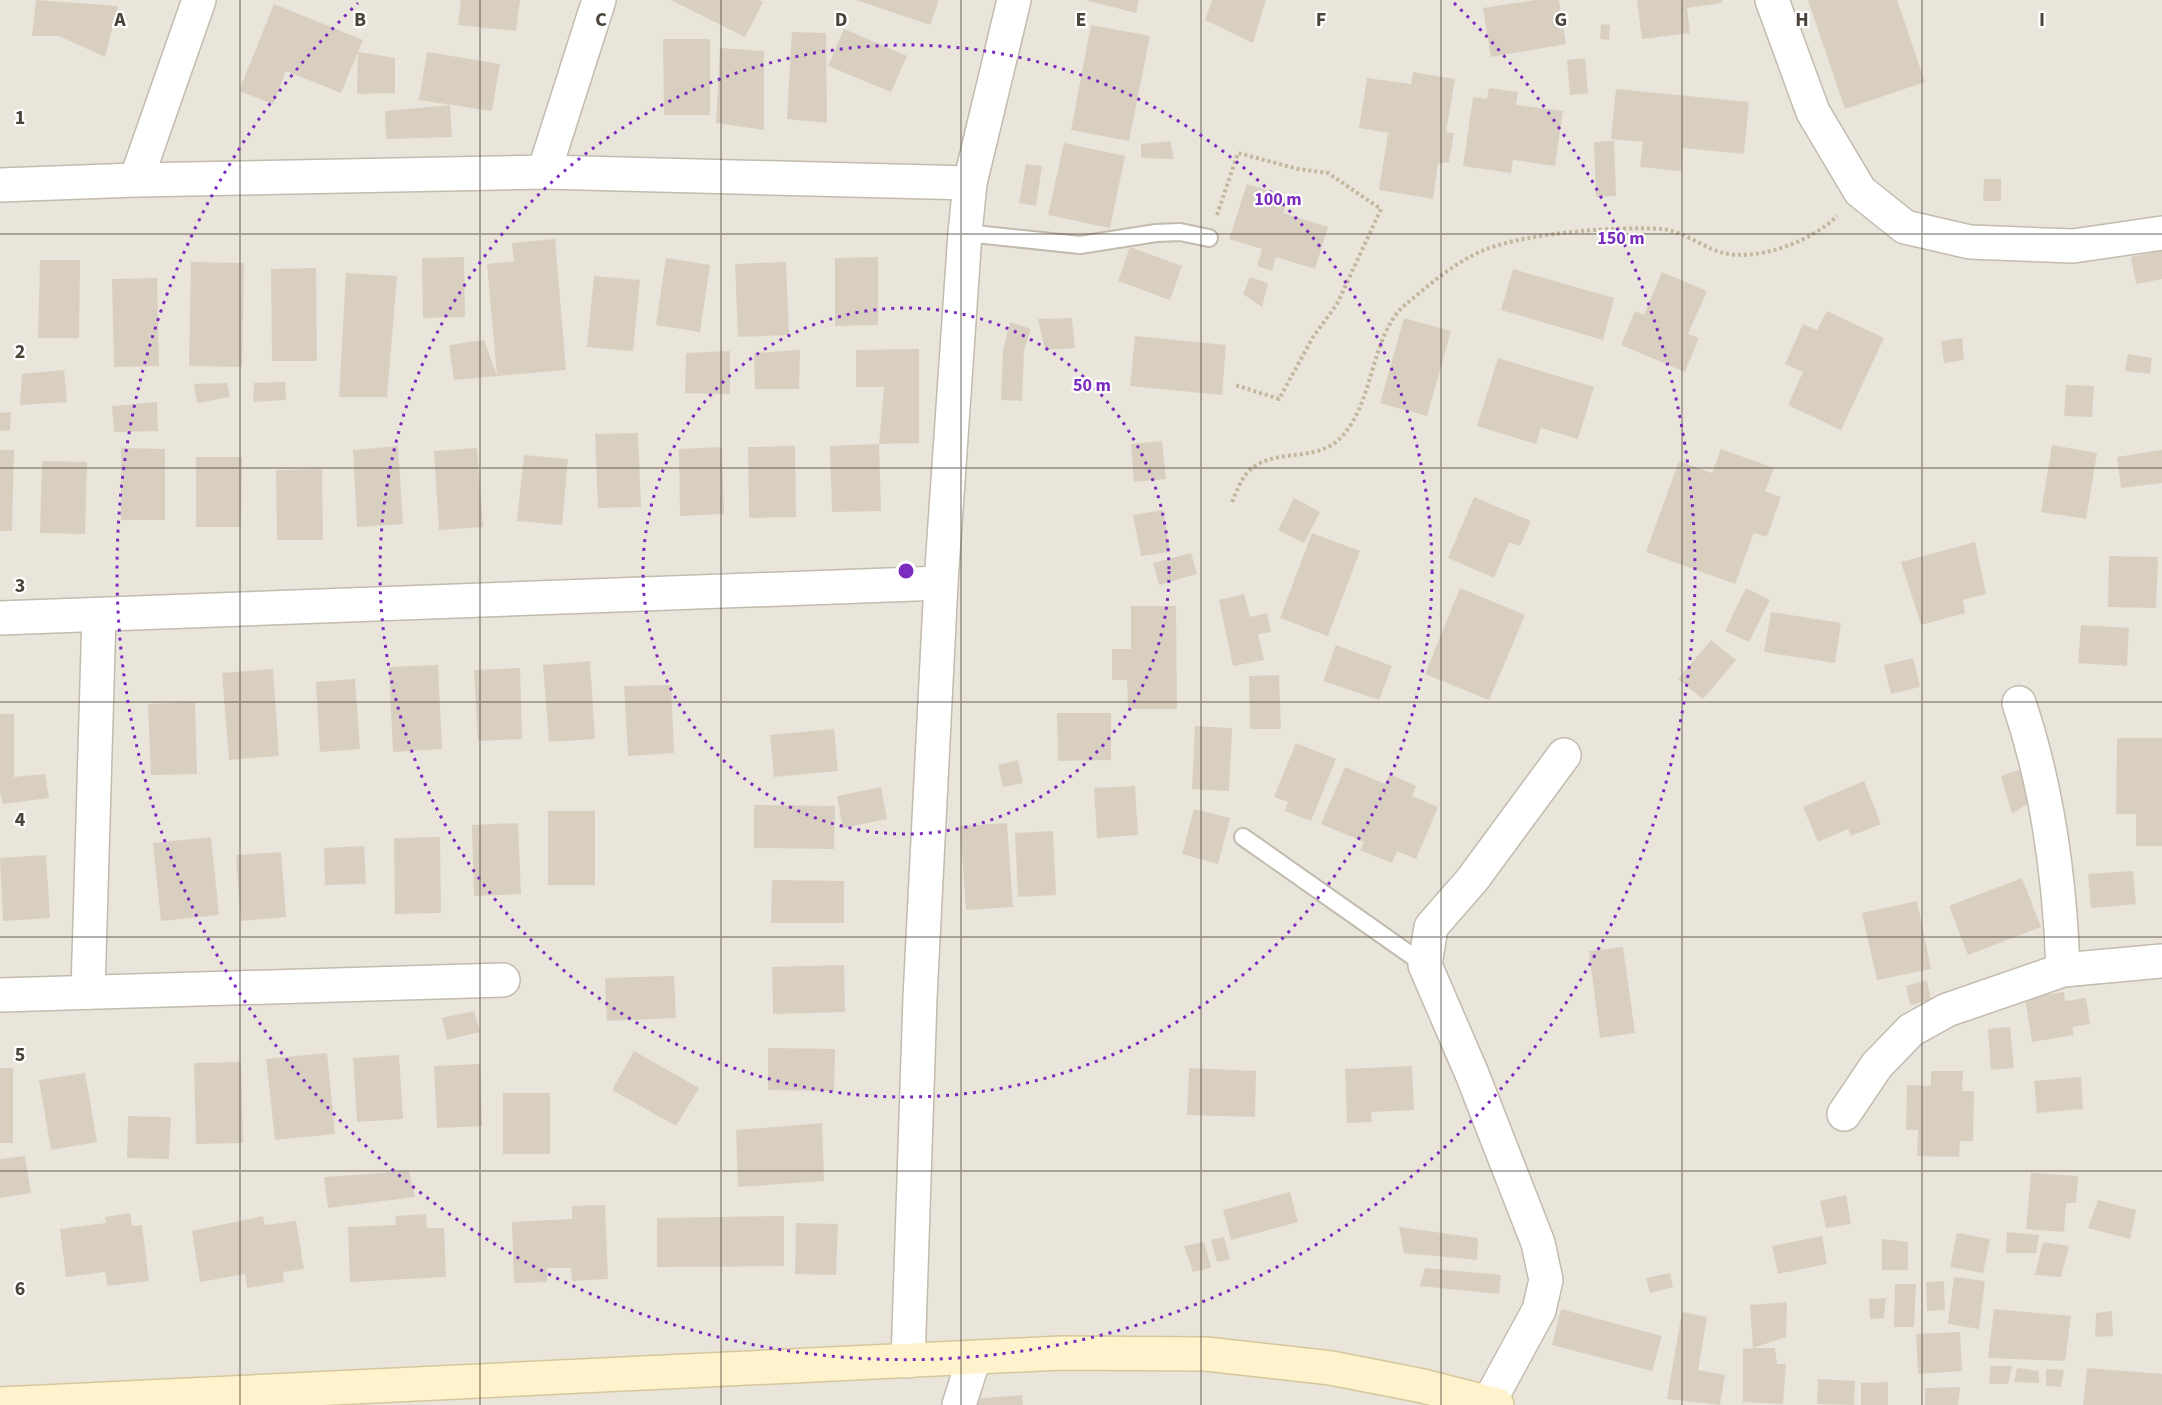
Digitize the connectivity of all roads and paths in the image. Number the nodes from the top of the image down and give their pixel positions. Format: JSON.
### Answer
{"nodes":[{"id":1,"x":199,"y":0,"type":"edge"},
{"id":2,"x":599,"y":0,"type":"edge"},
{"id":3,"x":1014,"y":0,"type":"edge"},
{"id":4,"x":1772,"y":0,"type":"edge"},
{"id":5,"x":544,"y":172,"type":"junction"},
{"id":6,"x":136,"y":180,"type":"junction"},
{"id":7,"x":970,"y":183,"type":"junction"},
{"id":8,"x":0,"y":186,"type":"edge"},
{"id":9,"x":1860,"y":191,"type":"junction"},
{"id":10,"x":964,"y":233,"type":"junction"},
{"id":11,"x":2162,"y":233,"type":"edge"},
{"id":12,"x":1209,"y":238,"type":"joint"},
{"id":13,"x":1235,"y":385,"type":"dead end"},
{"id":14,"x":1232,"y":502,"type":"dead end"},
{"id":15,"x":941,"y":583,"type":"junction"},
{"id":16,"x":99,"y":615,"type":"junction"},
{"id":17,"x":0,"y":618,"type":"edge"},
{"id":18,"x":2019,"y":703,"type":"dead end"},
{"id":19,"x":1564,"y":755,"type":"dead end"},
{"id":20,"x":1243,"y":837,"type":"dead end"},
{"id":21,"x":2162,"y":961,"type":"edge"},
{"id":22,"x":1425,"y":965,"type":"junction"},
{"id":23,"x":2063,"y":970,"type":"junction"},
{"id":24,"x":503,"y":980,"type":"dead end"},
{"id":25,"x":88,"y":992,"type":"junction"},
{"id":26,"x":0,"y":995,"type":"edge"},
{"id":27,"x":1844,"y":1114,"type":"dead end"},
{"id":28,"x":974,"y":1358,"type":"junction"},
{"id":29,"x":908,"y":1361,"type":"junction"},
{"id":30,"x":0,"y":1404,"type":"edge"},
{"id":31,"x":1493,"y":1404,"type":"edge"},
{"id":32,"x":959,"y":1405,"type":"edge"}],
"edges":[{"from":1,"to":6,"type":"street"},
{"from":2,"to":5,"type":"street"},
{"from":3,"to":7,"type":"street"},
{"from":4,"to":9,"type":"street"},
{"from":5,"to":6,"type":"street"},
{"from":5,"to":7,"type":"street"},
{"from":6,"to":8,"type":"street"},
{"from":7,"to":10,"type":"street"},
{"from":9,"to":11,"type":"street"},
{"from":9,"to":14,"type":"path"},
{"from":10,"to":12,"type":"lane"},
{"from":10,"to":15,"type":"street"},
{"from":12,"to":13,"type":"path"},
{"from":15,"to":16,"type":"street"},
{"from":15,"to":29,"type":"street"},
{"from":16,"to":17,"type":"street"},
{"from":16,"to":25,"type":"street"},
{"from":18,"to":23,"type":"street"},
{"from":19,"to":22,"type":"street"},
{"from":20,"to":22,"type":"lane"},
{"from":21,"to":23,"type":"street"},
{"from":22,"to":31,"type":"street"},
{"from":23,"to":27,"type":"street"},
{"from":24,"to":25,"type":"street"},
{"from":25,"to":26,"type":"street"},
{"from":28,"to":29,"type":"main road"},
{"from":28,"to":31,"type":"main road"},
{"from":28,"to":32,"type":"street"},
{"from":29,"to":30,"type":"main road"}]}
